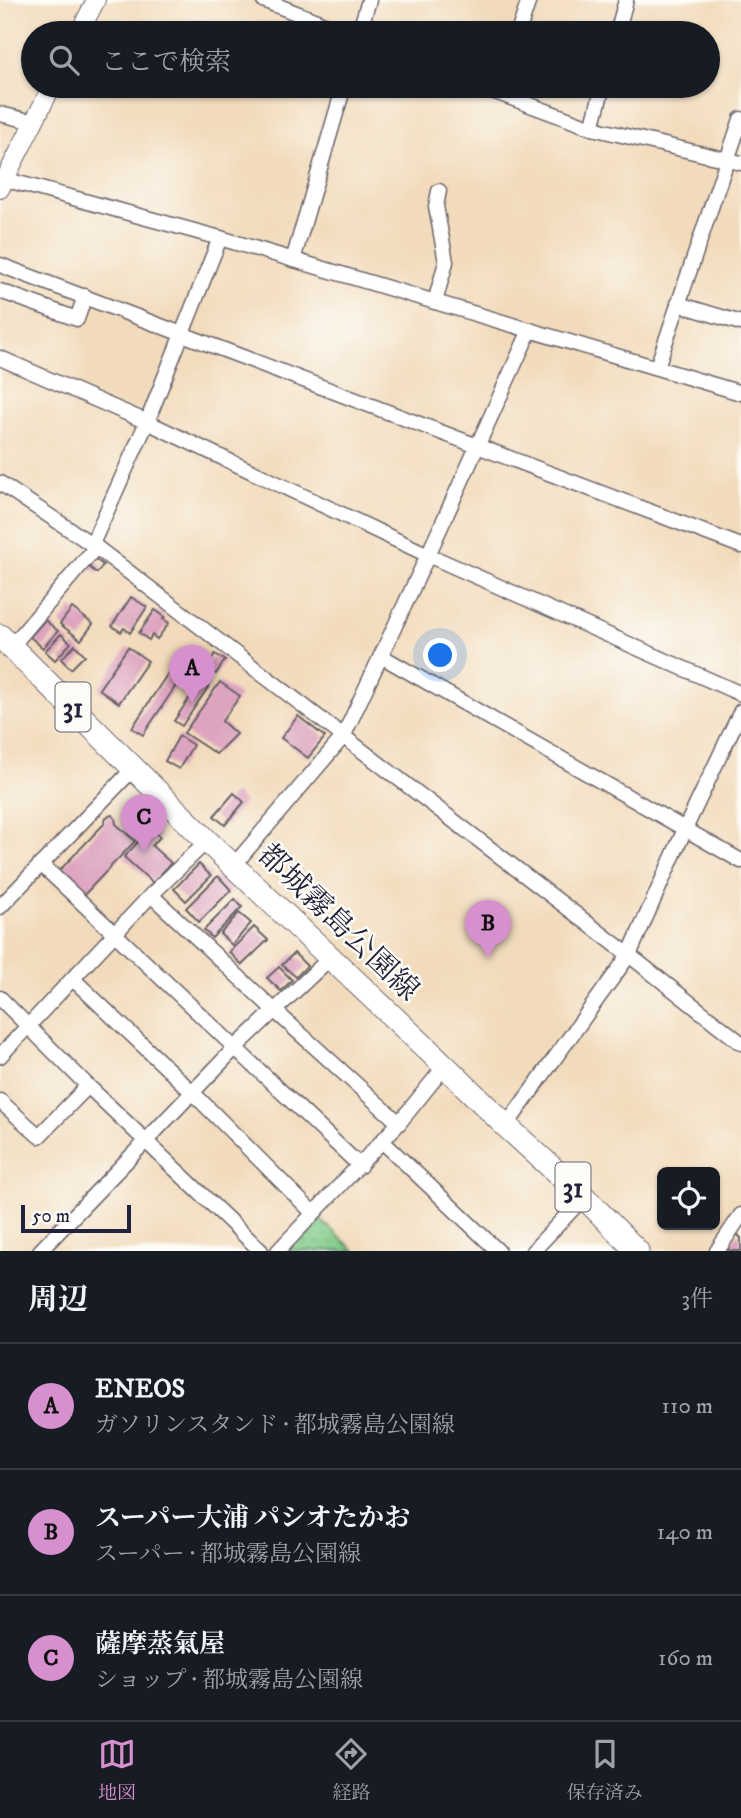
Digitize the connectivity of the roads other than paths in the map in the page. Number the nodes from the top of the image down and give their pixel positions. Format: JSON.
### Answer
{"nodes":[{"id":1,"x":96,"y":0,"type":"edge"},
{"id":2,"x":263,"y":0,"type":"edge"},
{"id":3,"x":369,"y":0,"type":"edge"},
{"id":4,"x":528,"y":0,"type":"edge"},
{"id":5,"x":626,"y":0,"type":"edge"},
{"id":6,"x":85,"y":21,"type":"edge"},
{"id":7,"x":316,"y":21,"type":"edge"},
{"id":8,"x":363,"y":21,"type":"edge"},
{"id":9,"x":522,"y":21,"type":"edge"},
{"id":10,"x":620,"y":21,"type":"edge"},
{"id":11,"x":46,"y":98,"type":"edge"},
{"id":12,"x":340,"y":98,"type":"edge"},
{"id":13,"x":520,"y":98,"type":"edge"},
{"id":14,"x":600,"y":98,"type":"edge"},
{"id":15,"x":0,"y":114,"type":"edge"},
{"id":16,"x":741,"y":119,"type":"edge"},
{"id":17,"x":34,"y":122,"type":"junction"},
{"id":18,"x":592,"y":128,"type":"junction"},
{"id":19,"x":734,"y":161,"type":"edge"},
{"id":20,"x":2,"y":182,"type":"edge"},
{"id":21,"x":439,"y":191,"type":"dead end"},
{"id":22,"x":220,"y":237,"type":"junction"},
{"id":23,"x":293,"y":260,"type":"junction"},
{"id":24,"x":0,"y":265,"type":"edge"},
{"id":25,"x":0,"y":291,"type":"edge"},
{"id":26,"x":85,"y":296,"type":"junction"},
{"id":27,"x":435,"y":302,"type":"junction"},
{"id":28,"x":678,"y":304,"type":"junction"},
{"id":29,"x":741,"y":323,"type":"edge"},
{"id":30,"x":530,"y":330,"type":"junction"},
{"id":31,"x":183,"y":333,"type":"junction"},
{"id":32,"x":0,"y":358,"type":"edge"},
{"id":33,"x":657,"y":367,"type":"junction"},
{"id":34,"x":741,"y":393,"type":"edge"},
{"id":35,"x":147,"y":422,"type":"junction"},
{"id":36,"x":476,"y":446,"type":"junction"},
{"id":37,"x":0,"y":483,"type":"edge"},
{"id":38,"x":94,"y":545,"type":"junction"},
{"id":39,"x":741,"y":546,"type":"edge"},
{"id":40,"x":428,"y":555,"type":"junction"},
{"id":41,"x":6,"y":641,"type":"edge"},
{"id":42,"x":381,"y":656,"type":"junction"},
{"id":43,"x":741,"y":694,"type":"edge"},
{"id":44,"x":741,"y":712,"type":"edge"},
{"id":45,"x":343,"y":737,"type":"junction"},
{"id":46,"x":134,"y":768,"type":"junction"},
{"id":47,"x":685,"y":829,"type":"junction"},
{"id":48,"x":207,"y":841,"type":"junction"},
{"id":49,"x":741,"y":861,"type":"edge"},
{"id":50,"x":41,"y":864,"type":"junction"},
{"id":51,"x":234,"y":865,"type":"junction"},
{"id":52,"x":151,"y":895,"type":"junction"},
{"id":53,"x":0,"y":907,"type":"edge"},
{"id":54,"x":115,"y":934,"type":"junction"},
{"id":55,"x":629,"y":955,"type":"junction"},
{"id":56,"x":330,"y":958,"type":"junction"},
{"id":57,"x":72,"y":979,"type":"junction"},
{"id":58,"x":0,"y":998,"type":"edge"},
{"id":59,"x":274,"y":1010,"type":"junction"},
{"id":60,"x":29,"y":1026,"type":"junction"},
{"id":61,"x":741,"y":1043,"type":"edge"},
{"id":62,"x":235,"y":1048,"type":"junction"},
{"id":63,"x":0,"y":1056,"type":"edge"},
{"id":64,"x":445,"y":1066,"type":"junction"},
{"id":65,"x":88,"y":1086,"type":"junction"},
{"id":66,"x":192,"y":1093,"type":"junction"},
{"id":67,"x":0,"y":1101,"type":"edge"},
{"id":68,"x":399,"y":1123,"type":"junction"},
{"id":69,"x":506,"y":1126,"type":"junction"},
{"id":70,"x":145,"y":1141,"type":"junction"},
{"id":71,"x":382,"y":1141,"type":"junction"},
{"id":72,"x":360,"y":1166,"type":"junction"},
{"id":73,"x":584,"y":1197,"type":"junction"},
{"id":74,"x":313,"y":1213,"type":"junction"},
{"id":75,"x":741,"y":1215,"type":"edge"},
{"id":76,"x":40,"y":1251,"type":"edge"},
{"id":77,"x":261,"y":1251,"type":"edge"},
{"id":78,"x":278,"y":1251,"type":"edge"},
{"id":79,"x":498,"y":1251,"type":"edge"},
{"id":80,"x":533,"y":1251,"type":"edge"},
{"id":81,"x":637,"y":1251,"type":"edge"},
{"id":82,"x":717,"y":1251,"type":"edge"}],
"edges":[{"from":1,"to":6,"type":"street"},
{"from":2,"to":7,"type":"street"},
{"from":3,"to":8,"type":"street"},
{"from":4,"to":9,"type":"street"},
{"from":5,"to":10,"type":"street"},
{"from":11,"to":17,"type":"street"},
{"from":12,"to":23,"type":"street"},
{"from":13,"to":18,"type":"street"},
{"from":14,"to":18,"type":"street"},
{"from":15,"to":17,"type":"street"},
{"from":16,"to":19,"type":"street"},
{"from":17,"to":20,"type":"street"},
{"from":18,"to":19,"type":"street"},
{"from":19,"to":28,"type":"street"},
{"from":20,"to":22,"type":"street"},
{"from":21,"to":27,"type":"street"},
{"from":22,"to":23,"type":"street"},
{"from":22,"to":31,"type":"street"},
{"from":23,"to":27,"type":"street"},
{"from":24,"to":26,"type":"street"},
{"from":25,"to":26,"type":"street"},
{"from":26,"to":31,"type":"street"},
{"from":27,"to":30,"type":"street"},
{"from":28,"to":29,"type":"street"},
{"from":28,"to":33,"type":"street"},
{"from":30,"to":33,"type":"street"},
{"from":30,"to":36,"type":"street"},
{"from":31,"to":35,"type":"street"},
{"from":31,"to":36,"type":"street"},
{"from":32,"to":35,"type":"street"},
{"from":33,"to":34,"type":"street"},
{"from":35,"to":38,"type":"street"},
{"from":35,"to":40,"type":"street"},
{"from":36,"to":39,"type":"street"},
{"from":36,"to":40,"type":"street"},
{"from":37,"to":38,"type":"street"},
{"from":38,"to":41,"type":"street"},
{"from":38,"to":45,"type":"street"},
{"from":40,"to":42,"type":"street"},
{"from":40,"to":43,"type":"street"},
{"from":41,"to":46,"type":"main road","name":"都城霧島公園線","number":"31"},
{"from":42,"to":45,"type":"street"},
{"from":42,"to":47,"type":"street"},
{"from":44,"to":47,"type":"street"},
{"from":45,"to":51,"type":"street"},
{"from":45,"to":55,"type":"street"},
{"from":46,"to":48,"type":"main road","name":"都城霧島公園線","number":"31"},
{"from":46,"to":50,"type":"street"},
{"from":47,"to":49,"type":"street"},
{"from":47,"to":55,"type":"street"},
{"from":48,"to":51,"type":"main road","name":"都城霧島公園線","number":"31"},
{"from":48,"to":52,"type":"street"},
{"from":50,"to":53,"type":"street"},
{"from":50,"to":54,"type":"street"},
{"from":51,"to":56,"type":"main road","name":"都城霧島公園線","number":"31"},
{"from":52,"to":54,"type":"street"},
{"from":52,"to":59,"type":"street"},
{"from":54,"to":57,"type":"street"},
{"from":54,"to":62,"type":"street"},
{"from":55,"to":61,"type":"street"},
{"from":55,"to":69,"type":"street"},
{"from":56,"to":59,"type":"street"},
{"from":56,"to":64,"type":"main road","name":"都城霧島公園線","number":"31"},
{"from":57,"to":60,"type":"street"},
{"from":57,"to":66,"type":"street"},
{"from":58,"to":60,"type":"street"},
{"from":59,"to":62,"type":"street"},
{"from":59,"to":68,"type":"street"},
{"from":60,"to":63,"type":"street"},
{"from":60,"to":65,"type":"street"},
{"from":62,"to":66,"type":"street"},
{"from":62,"to":72,"type":"street"},
{"from":64,"to":68,"type":"street"},
{"from":64,"to":69,"type":"main road","name":"都城霧島公園線","number":"31"},
{"from":65,"to":67,"type":"street"},
{"from":65,"to":70,"type":"street"},
{"from":66,"to":70,"type":"street"},
{"from":66,"to":74,"type":"street"},
{"from":68,"to":71,"type":"street"},
{"from":69,"to":73,"type":"main road","name":"都城霧島公園線","number":"31"},
{"from":70,"to":76,"type":"street"},
{"from":70,"to":77,"type":"street"},
{"from":71,"to":72,"type":"street"},
{"from":71,"to":79,"type":"street"},
{"from":72,"to":74,"type":"street"},
{"from":73,"to":80,"type":"street"},
{"from":73,"to":81,"type":"main road","name":"都城霧島公園線","number":"31"},
{"from":74,"to":78,"type":"street"},
{"from":75,"to":82,"type":"street"}]}
